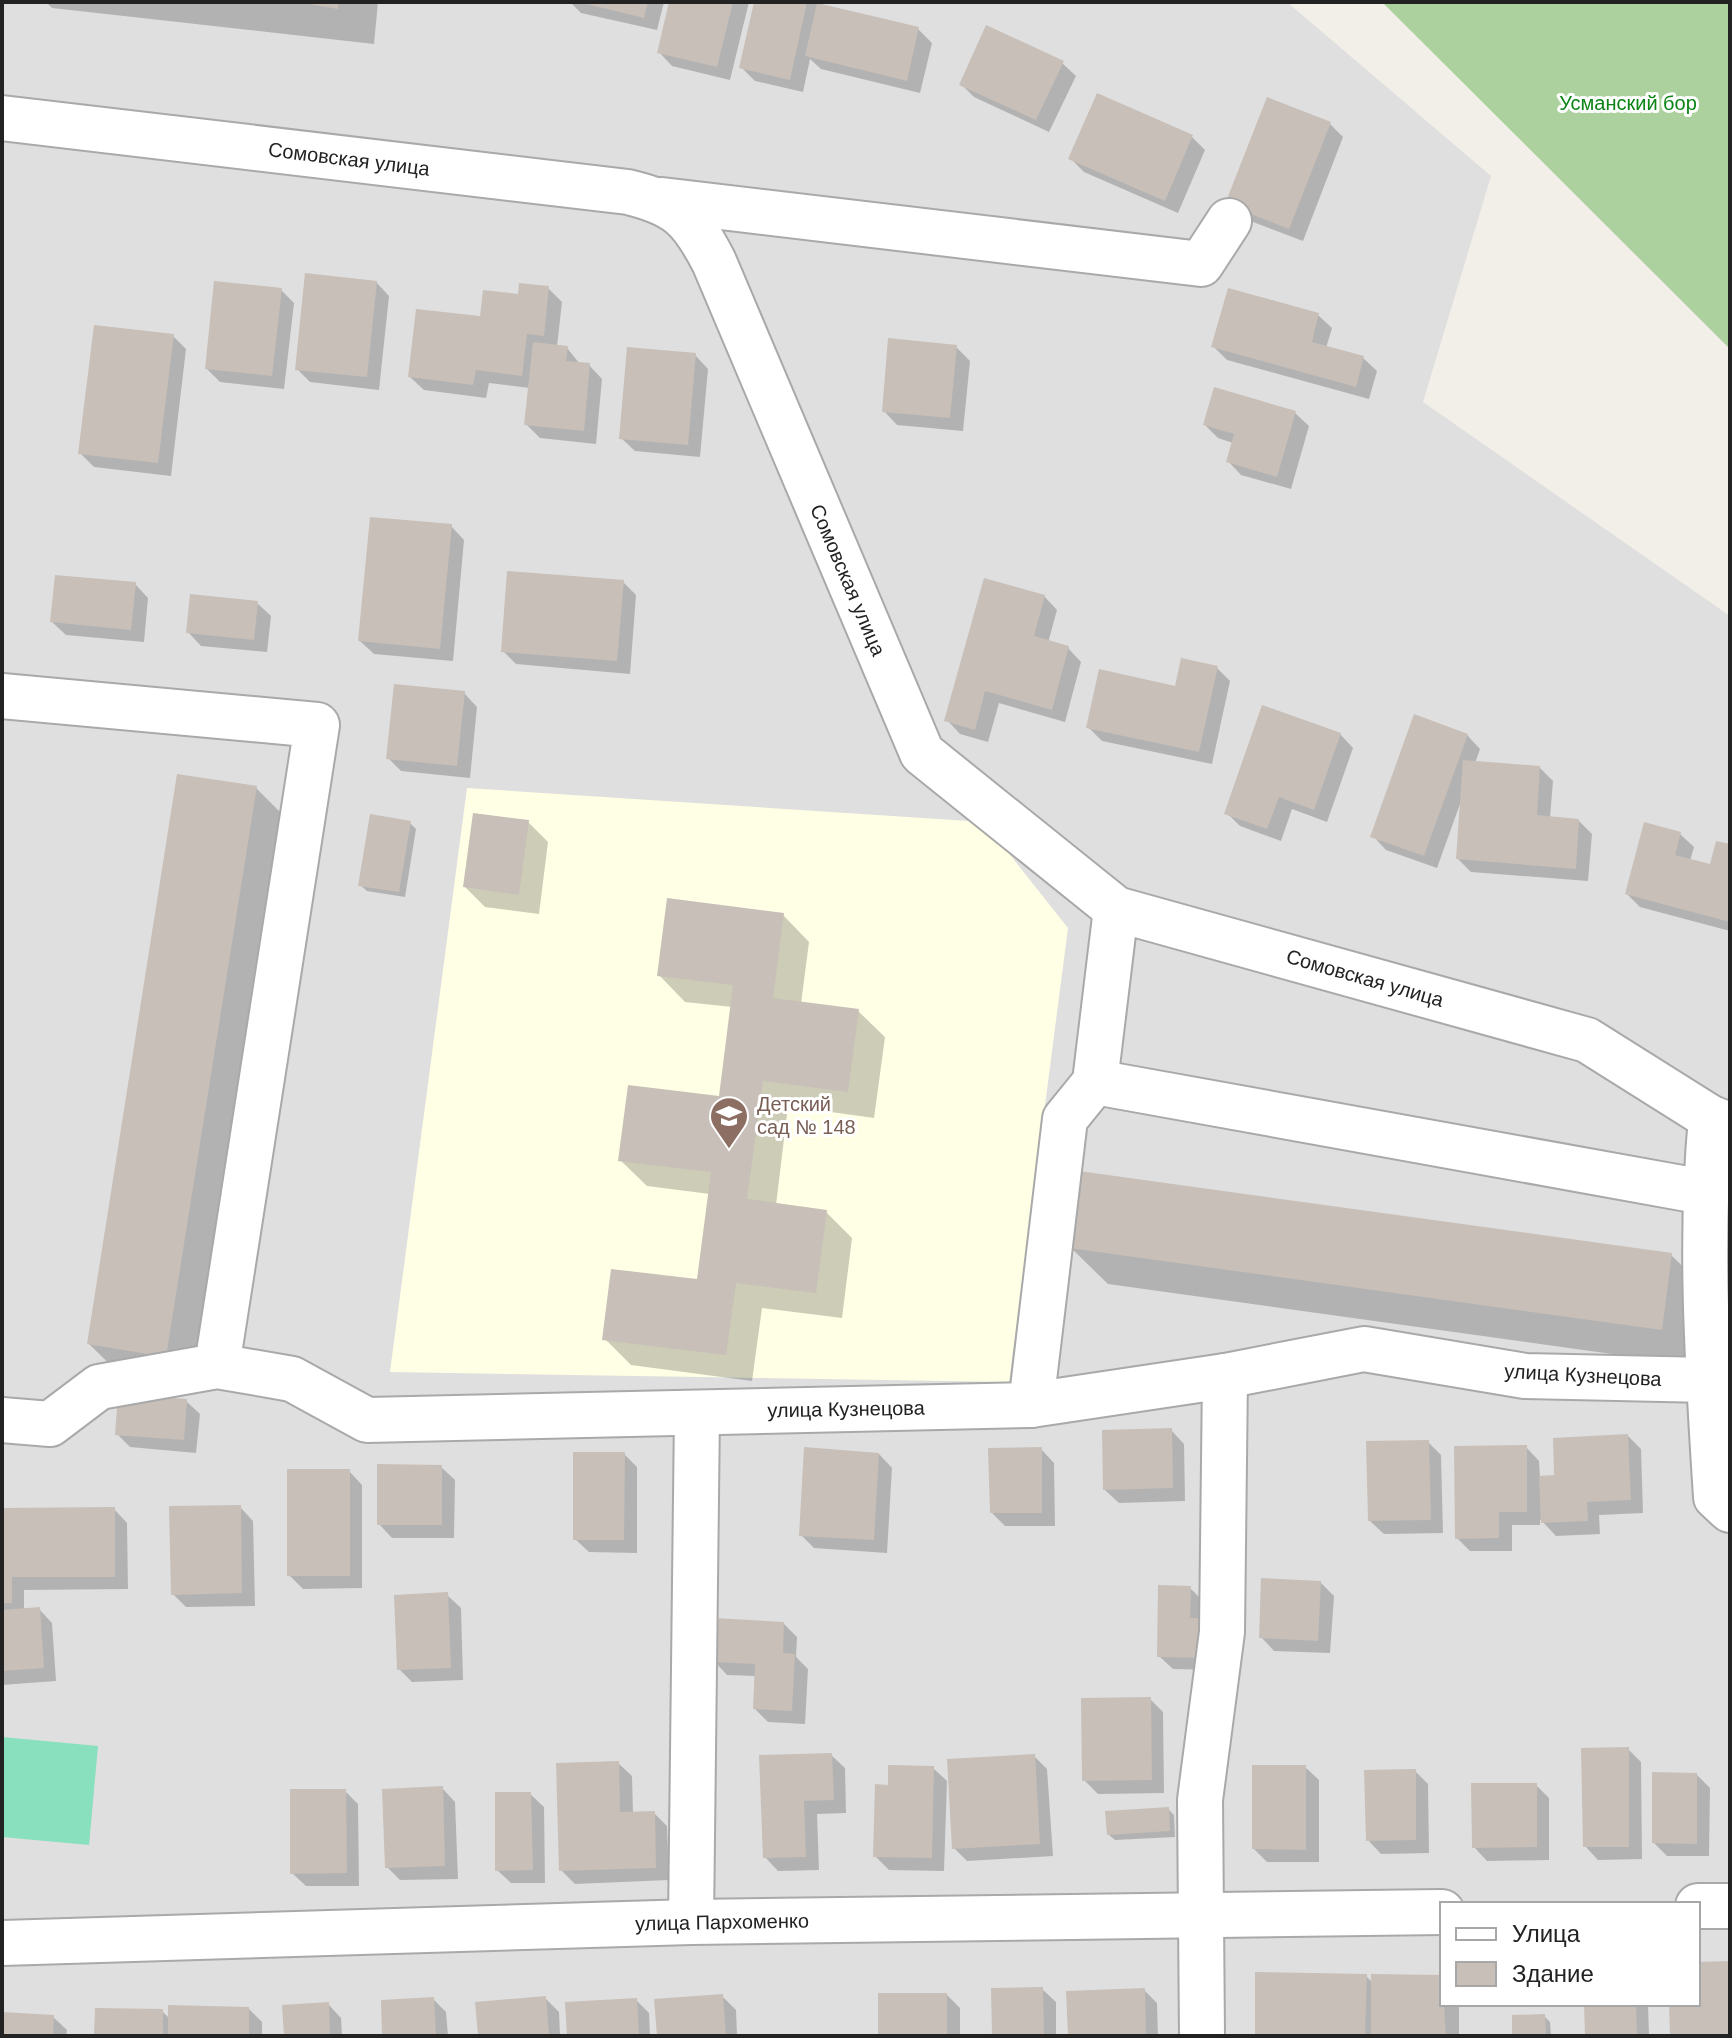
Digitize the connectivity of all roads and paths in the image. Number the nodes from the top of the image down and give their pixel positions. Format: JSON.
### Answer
{"nodes":[{"id":1,"x":2,"y":118,"type":"edge"},
{"id":2,"x":662,"y":200,"type":"junction"},
{"id":3,"x":743,"y":209,"type":"junction"},
{"id":4,"x":1229,"y":221,"type":"dead end"},
{"id":5,"x":701,"y":236,"type":"junction"},
{"id":6,"x":2,"y":696,"type":"edge"},
{"id":7,"x":1116,"y":909,"type":"junction"},
{"id":8,"x":1095,"y":1082,"type":"junction"},
{"id":9,"x":1721,"y":1121,"type":"edge"},
{"id":10,"x":1713,"y":1212,"type":"edge"},
{"id":11,"x":217,"y":1366,"type":"junction"},
{"id":12,"x":1225,"y":1376,"type":"junction"},
{"id":13,"x":1708,"y":1380,"type":"junction"},
{"id":14,"x":1031,"y":1405,"type":"junction"},
{"id":15,"x":697,"y":1413,"type":"junction"},
{"id":16,"x":2,"y":1420,"type":"edge"},
{"id":17,"x":1730,"y":1510,"type":"edge"},
{"id":18,"x":1700,"y":1906,"type":"edge"},
{"id":19,"x":1730,"y":1906,"type":"edge"},
{"id":20,"x":1440,"y":1912,"type":"edge"},
{"id":21,"x":1199,"y":1918,"type":"junction"},
{"id":22,"x":691,"y":1922,"type":"junction"},
{"id":23,"x":2,"y":1943,"type":"edge"},
{"id":24,"x":1202,"y":2036,"type":"edge"}],
"edges":[{"from":1,"to":2,"type":"street","name":"Сомовская улица"},
{"from":2,"to":3,"type":"street"},
{"from":2,"to":5,"type":"street","name":"Сомовская улица"},
{"from":3,"to":4,"type":"street"},
{"from":3,"to":5,"type":"street"},
{"from":5,"to":7,"type":"street","name":"Сомовская улица"},
{"from":6,"to":11,"type":"street"},
{"from":7,"to":8,"type":"street"},
{"from":7,"to":9,"type":"street","name":"Сомовская улица"},
{"from":8,"to":10,"type":"street"},
{"from":8,"to":14,"type":"street"},
{"from":9,"to":10,"type":"street"},
{"from":10,"to":13,"type":"street"},
{"from":11,"to":15,"type":"street","name":"улица Кузнецова"},
{"from":11,"to":16,"type":"street","name":"улица Кузнецова"},
{"from":12,"to":13,"type":"street","name":"улица Кузнецова"},
{"from":12,"to":14,"type":"street","name":"улица Кузнецова"},
{"from":12,"to":21,"type":"street"},
{"from":13,"to":17,"type":"street"},
{"from":14,"to":15,"type":"street","name":"улица Кузнецова"},
{"from":15,"to":22,"type":"street"},
{"from":18,"to":19,"type":"street"},
{"from":20,"to":21,"type":"street","name":"улица Пархоменко"},
{"from":21,"to":22,"type":"street","name":"улица Пархоменко"},
{"from":21,"to":24,"type":"street"},
{"from":22,"to":23,"type":"street","name":"улица Пархоменко"}]}
